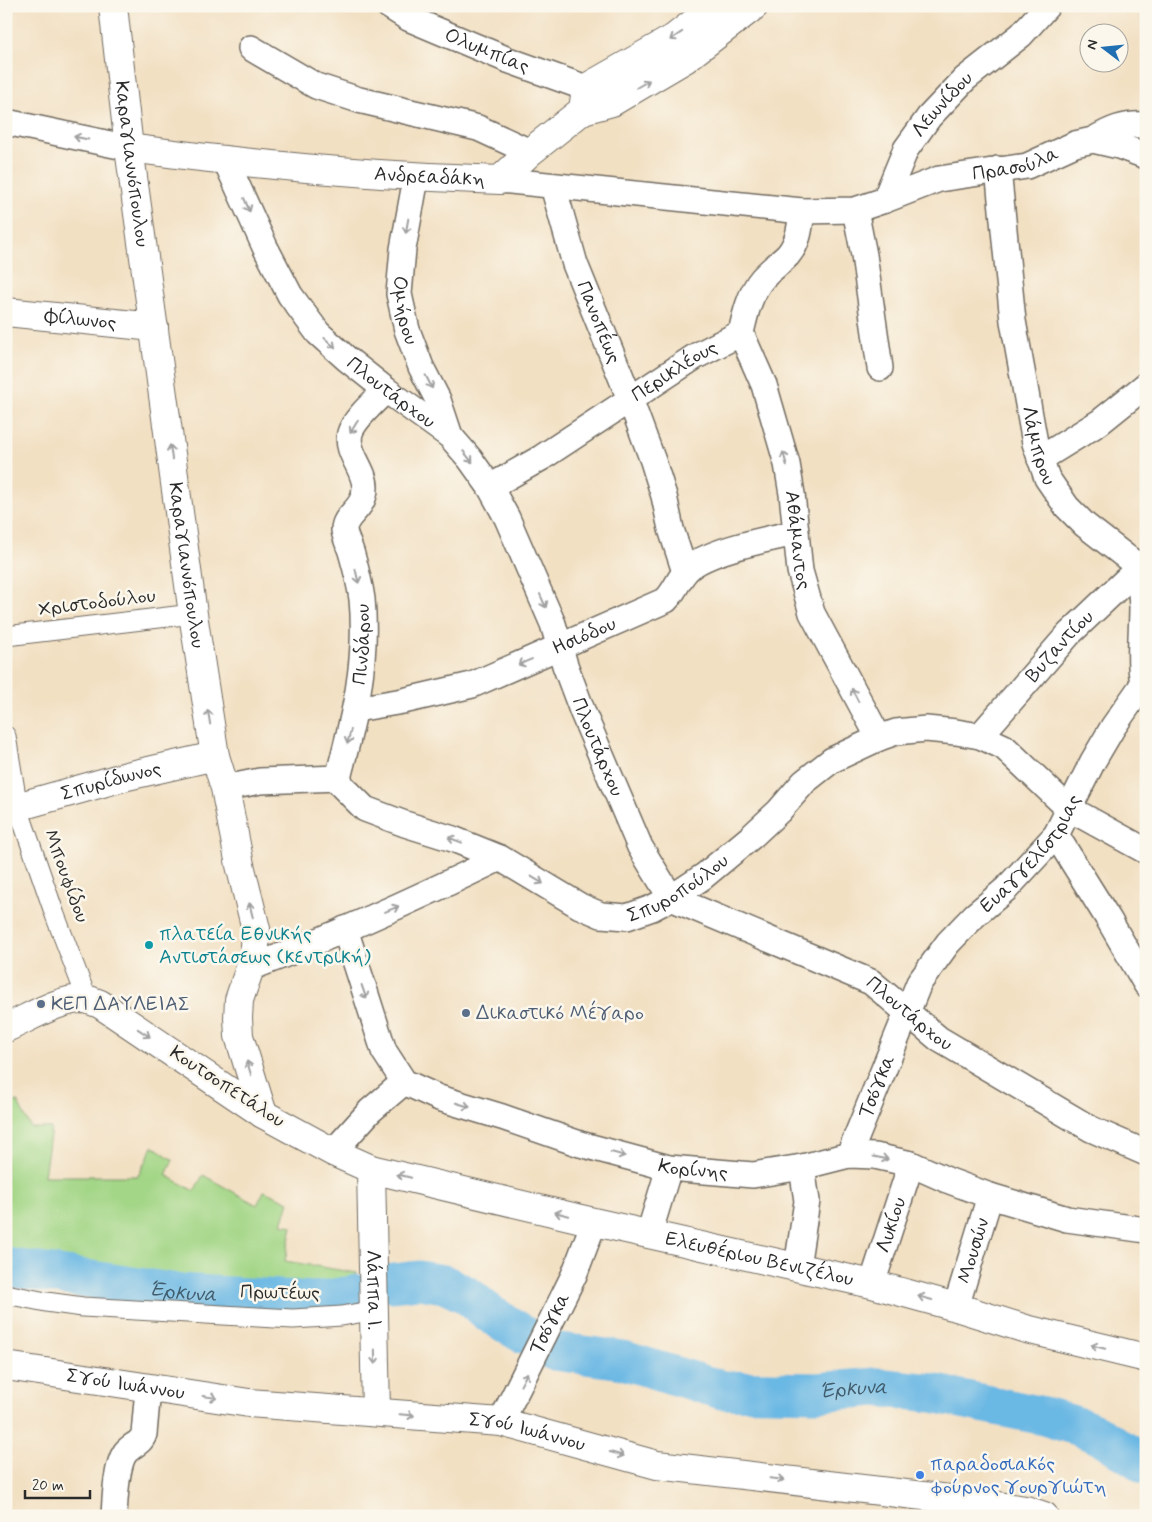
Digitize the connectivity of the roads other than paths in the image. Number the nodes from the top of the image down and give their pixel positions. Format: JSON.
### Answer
{"nodes":[{"id":1,"x":113,"y":6,"type":"edge"},
{"id":2,"x":389,"y":6,"type":"edge"},
{"id":3,"x":1047,"y":6,"type":"edge"},
{"id":4,"x":733,"y":10,"type":"edge"},
{"id":5,"x":251,"y":48,"type":"dead end"},
{"id":6,"x":584,"y":99,"type":"junction"},
{"id":7,"x":6,"y":122,"type":"edge"},
{"id":8,"x":1146,"y":124,"type":"edge"},
{"id":9,"x":1093,"y":140,"type":"junction"},
{"id":10,"x":129,"y":148,"type":"junction"},
{"id":11,"x":530,"y":152,"type":"junction"},
{"id":12,"x":1146,"y":156,"type":"edge"},
{"id":13,"x":226,"y":161,"type":"junction"},
{"id":14,"x":998,"y":169,"type":"junction"},
{"id":15,"x":416,"y":178,"type":"junction"},
{"id":16,"x":500,"y":180,"type":"junction"},
{"id":17,"x":553,"y":186,"type":"junction"},
{"id":18,"x":885,"y":200,"type":"junction"},
{"id":19,"x":855,"y":210,"type":"junction"},
{"id":20,"x":802,"y":211,"type":"junction"},
{"id":21,"x":6,"y":312,"type":"edge"},
{"id":22,"x":154,"y":327,"type":"junction"},
{"id":23,"x":741,"y":333,"type":"junction"},
{"id":24,"x":880,"y":368,"type":"dead end"},
{"id":25,"x":1146,"y":384,"type":"edge"},
{"id":26,"x":386,"y":390,"type":"junction"},
{"id":27,"x":630,"y":398,"type":"junction"},
{"id":28,"x":450,"y":436,"type":"junction"},
{"id":29,"x":1040,"y":459,"type":"junction"},
{"id":30,"x":490,"y":487,"type":"junction"},
{"id":31,"x":796,"y":533,"type":"junction"},
{"id":32,"x":1143,"y":564,"type":"edge"},
{"id":33,"x":685,"y":572,"type":"junction"},
{"id":34,"x":193,"y":614,"type":"junction"},
{"id":35,"x":6,"y":636,"type":"edge"},
{"id":36,"x":560,"y":647,"type":"junction"},
{"id":37,"x":1145,"y":687,"type":"edge"},
{"id":38,"x":356,"y":709,"type":"junction"},
{"id":39,"x":6,"y":736,"type":"edge"},
{"id":40,"x":980,"y":736,"type":"junction"},
{"id":41,"x":879,"y":738,"type":"junction"},
{"id":42,"x":215,"y":756,"type":"junction"},
{"id":43,"x":338,"y":778,"type":"junction"},
{"id":44,"x":225,"y":788,"type":"junction"},
{"id":45,"x":1068,"y":808,"type":"junction"},
{"id":46,"x":12,"y":809,"type":"edge"},
{"id":47,"x":1056,"y":835,"type":"junction"},
{"id":48,"x":1146,"y":851,"type":"edge"},
{"id":49,"x":500,"y":858,"type":"junction"},
{"id":50,"x":671,"y":898,"type":"junction"},
{"id":51,"x":345,"y":929,"type":"junction"},
{"id":52,"x":250,"y":968,"type":"junction"},
{"id":53,"x":1146,"y":984,"type":"edge"},
{"id":54,"x":87,"y":999,"type":"junction"},
{"id":55,"x":906,"y":1015,"type":"junction"},
{"id":56,"x":6,"y":1028,"type":"edge"},
{"id":57,"x":404,"y":1082,"type":"junction"},
{"id":58,"x":264,"y":1114,"type":"junction"},
{"id":59,"x":333,"y":1152,"type":"junction"},
{"id":60,"x":1146,"y":1153,"type":"edge"},
{"id":61,"x":849,"y":1155,"type":"junction"},
{"id":62,"x":911,"y":1164,"type":"junction"},
{"id":63,"x":802,"y":1167,"type":"junction"},
{"id":64,"x":669,"y":1168,"type":"junction"},
{"id":65,"x":371,"y":1169,"type":"junction"},
{"id":66,"x":990,"y":1196,"type":"junction"},
{"id":67,"x":594,"y":1222,"type":"junction"},
{"id":68,"x":1146,"y":1230,"type":"edge"},
{"id":69,"x":649,"y":1234,"type":"junction"},
{"id":70,"x":797,"y":1267,"type":"junction"},
{"id":71,"x":872,"y":1284,"type":"junction"},
{"id":72,"x":6,"y":1294,"type":"edge"},
{"id":73,"x":956,"y":1307,"type":"junction"},
{"id":74,"x":375,"y":1310,"type":"junction"},
{"id":75,"x":1146,"y":1358,"type":"edge"},
{"id":76,"x":6,"y":1366,"type":"edge"},
{"id":77,"x":148,"y":1389,"type":"junction"},
{"id":78,"x":376,"y":1412,"type":"junction"},
{"id":79,"x":501,"y":1422,"type":"junction"},
{"id":80,"x":1032,"y":1514,"type":"edge"},
{"id":81,"x":114,"y":1516,"type":"edge"}],
"edges":[{"from":1,"to":10,"type":"main road","name":"Καραγιαννόπουλου"},
{"from":2,"to":6,"type":"street","name":"Ολυμπίας"},
{"from":3,"to":18,"type":"street","name":"Λεωνίδου"},
{"from":4,"to":6,"type":"main road","one_way":true},
{"from":6,"to":4,"type":"main road","one_way":true},
{"from":5,"to":11,"type":"street"},
{"from":6,"to":11,"type":"main road"},
{"from":10,"to":7,"type":"street","name":"Ανδρεαδάκη","one_way":true},
{"from":8,"to":9,"type":"street"},
{"from":9,"to":12,"type":"street","name":"Πρασούλα"},
{"from":9,"to":14,"type":"street","name":"Πρασούλα"},
{"from":10,"to":13,"type":"main road","name":"Ανδρεαδάκη"},
{"from":10,"to":22,"type":"main road","name":"Καραγιαννόπουλου"},
{"from":11,"to":16,"type":"main road"},
{"from":13,"to":15,"type":"main road","name":"Ανδρεαδάκη"},
{"from":13,"to":26,"type":"street","name":"Πλουτάρχου","one_way":true},
{"from":14,"to":18,"type":"street","name":"Πρασούλα"},
{"from":14,"to":29,"type":"street","name":"Λάμπρου"},
{"from":15,"to":16,"type":"main road","name":"Ανδρεαδάκη"},
{"from":15,"to":28,"type":"street","name":"Ομήρου","one_way":true},
{"from":16,"to":17,"type":"street","name":"Ανδρεαδάκη"},
{"from":17,"to":20,"type":"street","name":"Ανδρεαδάκη"},
{"from":17,"to":27,"type":"street","name":"Πανοπέως"},
{"from":18,"to":19,"type":"street"},
{"from":19,"to":20,"type":"street","name":"Ανδρεαδάκη"},
{"from":19,"to":24,"type":"street"},
{"from":20,"to":23,"type":"street","name":"Περικλέους"},
{"from":21,"to":22,"type":"main road","name":"Φίλωνος"},
{"from":34,"to":22,"type":"main road","name":"Καραγιαννόπουλου","one_way":true},
{"from":23,"to":27,"type":"street","name":"Περικλέους"},
{"from":31,"to":23,"type":"street","name":"Αθάμαντος","one_way":true},
{"from":25,"to":29,"type":"street"},
{"from":26,"to":28,"type":"street","name":"Πλουτάρχου"},
{"from":26,"to":38,"type":"street","name":"Πινδάρου","one_way":true},
{"from":27,"to":30,"type":"street","name":"Περικλέους"},
{"from":27,"to":33,"type":"street","name":"Πανοπέως"},
{"from":28,"to":30,"type":"street","name":"Πλουτάρχου","one_way":true},
{"from":29,"to":32,"type":"street","name":"Λάμπρου"},
{"from":30,"to":36,"type":"street","name":"Πλουτάρχου","one_way":true},
{"from":31,"to":33,"type":"street","name":"Ησιόδου"},
{"from":41,"to":31,"type":"street","name":"Αθάμαντος","one_way":true},
{"from":32,"to":37,"type":"street"},
{"from":32,"to":40,"type":"street","name":"Βυζαντίου"},
{"from":33,"to":36,"type":"street","name":"Ησιόδου"},
{"from":34,"to":35,"type":"street","name":"Χριστοδούλου"},
{"from":42,"to":34,"type":"main road","name":"Καραγιαννόπουλου","one_way":true},
{"from":36,"to":38,"type":"street","name":"Ησιόδου","one_way":true},
{"from":36,"to":50,"type":"street","name":"Πλουτάρχου"},
{"from":37,"to":45,"type":"street","name":"Ευαγγελίστριας"},
{"from":38,"to":43,"type":"street","name":"Πινδάρου","one_way":true},
{"from":39,"to":46,"type":"street","name":"Μπουφίδου"},
{"from":40,"to":41,"type":"street","name":"Σπυροπούλου"},
{"from":40,"to":45,"type":"street","name":"Σπυροπούλου"},
{"from":41,"to":50,"type":"street","name":"Σπυροπούλου"},
{"from":42,"to":44,"type":"main road","name":"Καραγιαννόπουλου"},
{"from":42,"to":46,"type":"main road","name":"Σπυρίδωνος"},
{"from":43,"to":44,"type":"street"},
{"from":49,"to":43,"type":"street","name":"Σπυροπούλου","one_way":true},
{"from":52,"to":44,"type":"main road","name":"Καραγιαννόπουλου","one_way":true},
{"from":45,"to":47,"type":"street","name":"Ευαγγελίστριας"},
{"from":45,"to":48,"type":"street","name":"Σπυροπούλου"},
{"from":46,"to":54,"type":"street","name":"Μπουφίδου"},
{"from":47,"to":53,"type":"street"},
{"from":47,"to":55,"type":"street","name":"Ευαγγελίστριας"},
{"from":49,"to":50,"type":"street","name":"Σπυροπούλου","one_way":true},
{"from":51,"to":49,"type":"street","one_way":true},
{"from":50,"to":55,"type":"street","name":"Πλουτάρχου"},
{"from":51,"to":52,"type":"street"},
{"from":51,"to":57,"type":"street","one_way":true},
{"from":58,"to":52,"type":"main road","name":"Καραγιαννόπουλου","one_way":true},
{"from":54,"to":56,"type":"main road"},
{"from":54,"to":58,"type":"main road","name":"Κουτσοπετάλου","one_way":true},
{"from":55,"to":60,"type":"street","name":"Πλουτάρχου"},
{"from":55,"to":61,"type":"street","name":"Τσόγκα"},
{"from":57,"to":59,"type":"street"},
{"from":57,"to":64,"type":"street","name":"Κορίνης","one_way":true},
{"from":58,"to":59,"type":"main road","name":"Κουτσοπετάλου"},
{"from":59,"to":65,"type":"main road","name":"Κουτσοπετάλου"},
{"from":61,"to":62,"type":"street","name":"Κορίνης","one_way":true},
{"from":61,"to":63,"type":"street","name":"Κορίνης"},
{"from":62,"to":66,"type":"street","name":"Κορίνης"},
{"from":62,"to":71,"type":"street","name":"Λυκίου"},
{"from":63,"to":64,"type":"street","name":"Κορίνης"},
{"from":63,"to":70,"type":"street"},
{"from":64,"to":69,"type":"street"},
{"from":67,"to":65,"type":"main road","name":"Ελευθέριου Βενιζέλου","one_way":true},
{"from":65,"to":74,"type":"main road","name":"Λάππα Ι."},
{"from":66,"to":68,"type":"street","name":"Κορίνης"},
{"from":66,"to":73,"type":"street","name":"Μουσών"},
{"from":67,"to":69,"type":"main road","name":"Ελευθέριου Βενιζέλου"},
{"from":79,"to":67,"type":"street","name":"Τσόγκα","one_way":true},
{"from":69,"to":70,"type":"main road","name":"Ελευθέριου Βενιζέλου"},
{"from":70,"to":71,"type":"main road","name":"Ελευθέριου Βενιζέλου"},
{"from":73,"to":71,"type":"main road","name":"Ελευθέριου Βενιζέλου","one_way":true},
{"from":72,"to":74,"type":"street","name":"Πρωτέως"},
{"from":75,"to":73,"type":"main road","name":"Ελευθέριου Βενιζέλου","one_way":true},
{"from":74,"to":78,"type":"main road","name":"Λάππα Ι.","one_way":true},
{"from":76,"to":77,"type":"main road","name":"Σγού Ιωάννου"},
{"from":77,"to":78,"type":"main road","name":"Σγού Ιωάννου","one_way":true},
{"from":77,"to":81,"type":"street"},
{"from":78,"to":79,"type":"main road","name":"Σγού Ιωάννου","one_way":true},
{"from":79,"to":80,"type":"main road","name":"Σγού Ιωάννου","one_way":true}]}
